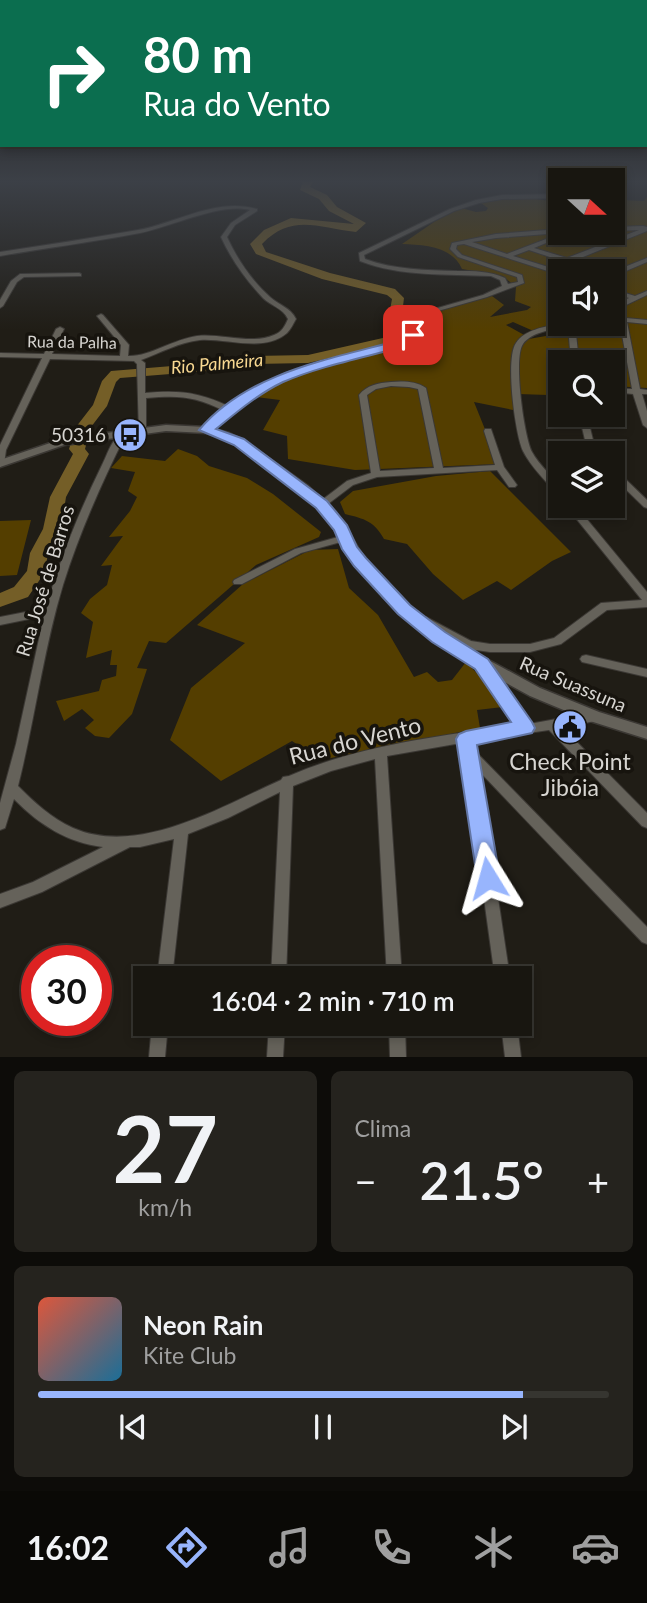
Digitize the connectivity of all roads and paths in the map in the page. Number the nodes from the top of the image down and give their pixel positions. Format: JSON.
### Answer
{"nodes":[{"id":1,"x":140,"y":231,"type":"edge"},
{"id":2,"x":227,"y":231,"type":"edge"},
{"id":3,"x":411,"y":231,"type":"edge"},
{"id":4,"x":639,"y":231,"type":"edge"},
{"id":5,"x":548,"y":232,"type":"edge"},
{"id":6,"x":548,"y":240,"type":"edge"},
{"id":7,"x":463,"y":241,"type":"junction"},
{"id":8,"x":529,"y":248,"type":"junction"},
{"id":9,"x":0,"y":254,"type":"edge"},
{"id":10,"x":506,"y":256,"type":"junction"},
{"id":11,"x":560,"y":259,"type":"edge"},
{"id":12,"x":571,"y":259,"type":"edge"},
{"id":13,"x":647,"y":260,"type":"edge"},
{"id":14,"x":625,"y":269,"type":"edge"},
{"id":15,"x":548,"y":270,"type":"edge"},
{"id":16,"x":79,"y":275,"type":"dead end"},
{"id":17,"x":506,"y":287,"type":"junction"},
{"id":18,"x":647,"y":293,"type":"edge"},
{"id":19,"x":625,"y":295,"type":"edge"},
{"id":20,"x":635,"y":298,"type":"junction"},
{"id":21,"x":625,"y":303,"type":"edge"},
{"id":22,"x":0,"y":306,"type":"edge"},
{"id":23,"x":101,"y":316,"type":"dead end"},
{"id":24,"x":625,"y":320,"type":"edge"},
{"id":25,"x":647,"y":322,"type":"edge"},
{"id":26,"x":625,"y":326,"type":"edge"},
{"id":27,"x":60,"y":329,"type":"dead end"},
{"id":28,"x":548,"y":330,"type":"edge"},
{"id":29,"x":0,"y":355,"type":"edge"},
{"id":30,"x":46,"y":356,"type":"junction"},
{"id":31,"x":124,"y":357,"type":"junction"},
{"id":32,"x":139,"y":364,"type":"junction"},
{"id":33,"x":625,"y":391,"type":"edge"},
{"id":34,"x":637,"y":392,"type":"junction"},
{"id":35,"x":647,"y":393,"type":"edge"},
{"id":36,"x":142,"y":396,"type":"junction"},
{"id":37,"x":230,"y":410,"type":"junction"},
{"id":38,"x":647,"y":425,"type":"edge"},
{"id":39,"x":206,"y":430,"type":"junction"},
{"id":40,"x":488,"y":431,"type":"dead end"},
{"id":41,"x":142,"y":433,"type":"junction"},
{"id":42,"x":121,"y":436,"type":"junction"},
{"id":43,"x":0,"y":464,"type":"edge"},
{"id":44,"x":500,"y":467,"type":"junction"},
{"id":45,"x":439,"y":471,"type":"junction"},
{"id":46,"x":376,"y":474,"type":"junction"},
{"id":47,"x":548,"y":477,"type":"edge"},
{"id":48,"x":625,"y":484,"type":"edge"},
{"id":49,"x":512,"y":485,"type":"dead end"},
{"id":50,"x":321,"y":505,"type":"junction"},
{"id":51,"x":647,"y":505,"type":"edge"},
{"id":52,"x":581,"y":518,"type":"edge"},
{"id":53,"x":345,"y":538,"type":"junction"},
{"id":54,"x":238,"y":582,"type":"dead end"},
{"id":55,"x":647,"y":601,"type":"edge"},
{"id":56,"x":404,"y":610,"type":"junction"},
{"id":57,"x":51,"y":611,"type":"junction"},
{"id":58,"x":0,"y":621,"type":"edge"},
{"id":59,"x":586,"y":659,"type":"dead end"},
{"id":60,"x":482,"y":664,"type":"junction"},
{"id":61,"x":647,"y":673,"type":"edge"},
{"id":62,"x":595,"y":717,"type":"junction"},
{"id":63,"x":553,"y":726,"type":"junction"},
{"id":64,"x":525,"y":728,"type":"junction"},
{"id":65,"x":647,"y":733,"type":"edge"},
{"id":66,"x":466,"y":739,"type":"junction"},
{"id":67,"x":381,"y":753,"type":"junction"},
{"id":68,"x":471,"y":754,"type":"junction"},
{"id":69,"x":287,"y":781,"type":"junction"},
{"id":70,"x":12,"y":789,"type":"junction"},
{"id":71,"x":647,"y":822,"type":"edge"},
{"id":72,"x":0,"y":824,"type":"edge"},
{"id":73,"x":182,"y":831,"type":"junction"},
{"id":74,"x":129,"y":841,"type":"junction"},
{"id":75,"x":0,"y":901,"type":"edge"},
{"id":76,"x":647,"y":937,"type":"edge"},
{"id":77,"x":166,"y":966,"type":"edge"},
{"id":78,"x":279,"y":966,"type":"edge"},
{"id":79,"x":394,"y":966,"type":"edge"},
{"id":80,"x":500,"y":966,"type":"edge"},
{"id":81,"x":159,"y":1036,"type":"edge"},
{"id":82,"x":276,"y":1036,"type":"edge"},
{"id":83,"x":397,"y":1036,"type":"edge"},
{"id":84,"x":510,"y":1036,"type":"edge"},
{"id":85,"x":157,"y":1057,"type":"edge"},
{"id":86,"x":275,"y":1057,"type":"edge"},
{"id":87,"x":398,"y":1057,"type":"edge"},
{"id":88,"x":513,"y":1057,"type":"edge"}],
"edges":[{"from":1,"to":9,"type":"street"},
{"from":2,"to":32,"type":"street"},
{"from":3,"to":17,"type":"street"},
{"from":4,"to":12,"type":"street"},
{"from":5,"to":7,"type":"street"},
{"from":6,"to":8,"type":"street"},
{"from":7,"to":10,"type":"street"},
{"from":7,"to":17,"type":"street"},
{"from":8,"to":10,"type":"street"},
{"from":8,"to":11,"type":"street"},
{"from":10,"to":15,"type":"street"},
{"from":13,"to":14,"type":"street"},
{"from":16,"to":22,"type":"street"},
{"from":17,"to":37,"type":"street"},
{"from":18,"to":20,"type":"street"},
{"from":19,"to":20,"type":"street"},
{"from":20,"to":21,"type":"street"},
{"from":23,"to":31,"type":"street"},
{"from":24,"to":25,"type":"street"},
{"from":26,"to":34,"type":"street"},
{"from":27,"to":30,"type":"street"},
{"from":28,"to":47,"type":"street"},
{"from":29,"to":30,"type":"street","name":"Rua da Palha"},
{"from":30,"to":31,"type":"street","name":"Rua da Palha"},
{"from":30,"to":43,"type":"street"},
{"from":31,"to":32,"type":"street","name":"Rua da Palha"},
{"from":32,"to":36,"type":"street"},
{"from":33,"to":34,"type":"street"},
{"from":34,"to":35,"type":"street"},
{"from":34,"to":38,"type":"street"},
{"from":36,"to":37,"type":"street"},
{"from":36,"to":41,"type":"street"},
{"from":37,"to":39,"type":"street"},
{"from":39,"to":41,"type":"street","name":"Rua Suassuna"},
{"from":39,"to":50,"type":"street","name":"Rua Suassuna"},
{"from":40,"to":44,"type":"street"},
{"from":41,"to":42,"type":"street","name":"Rua Suassuna"},
{"from":42,"to":43,"type":"street","name":"Rua Suassuna"},
{"from":42,"to":57,"type":"street","name":"Rua José de Barros"},
{"from":44,"to":45,"type":"street"},
{"from":44,"to":49,"type":"street"},
{"from":45,"to":46,"type":"street"},
{"from":45,"to":46,"type":"street"},
{"from":46,"to":50,"type":"street"},
{"from":48,"to":51,"type":"street"},
{"from":50,"to":53,"type":"street","name":"Rua Suassuna"},
{"from":52,"to":55,"type":"street"},
{"from":53,"to":54,"type":"street"},
{"from":53,"to":56,"type":"street","name":"Rua Suassuna"},
{"from":55,"to":56,"type":"street"},
{"from":56,"to":60,"type":"street","name":"Rua Suassuna"},
{"from":57,"to":58,"type":"street"},
{"from":57,"to":70,"type":"street","name":"Rua José de Barros"},
{"from":59,"to":61,"type":"street"},
{"from":60,"to":62,"type":"street","name":"Rua Suassuna"},
{"from":60,"to":64,"type":"street"},
{"from":62,"to":63,"type":"street","name":"Rua do Vento"},
{"from":62,"to":65,"type":"street","name":"Rua Suassuna"},
{"from":63,"to":64,"type":"street","name":"Rua do Vento"},
{"from":63,"to":71,"type":"street"},
{"from":64,"to":66,"type":"street","name":"Rua do Vento"},
{"from":66,"to":67,"type":"street","name":"Rua do Vento"},
{"from":66,"to":68,"type":"street"},
{"from":67,"to":69,"type":"street","name":"Rua do Vento"},
{"from":67,"to":79,"type":"street"},
{"from":68,"to":76,"type":"street"},
{"from":68,"to":80,"type":"street"},
{"from":69,"to":73,"type":"street","name":"Rua do Vento"},
{"from":69,"to":78,"type":"street"},
{"from":70,"to":72,"type":"street","name":"Rua José de Barros"},
{"from":70,"to":74,"type":"street","name":"Rua do Vento"},
{"from":73,"to":74,"type":"street","name":"Rua do Vento"},
{"from":73,"to":77,"type":"street"},
{"from":74,"to":75,"type":"street","name":"Rua do Vento"},
{"from":81,"to":85,"type":"street"},
{"from":82,"to":86,"type":"street"},
{"from":83,"to":87,"type":"street"},
{"from":84,"to":88,"type":"street"}]}
